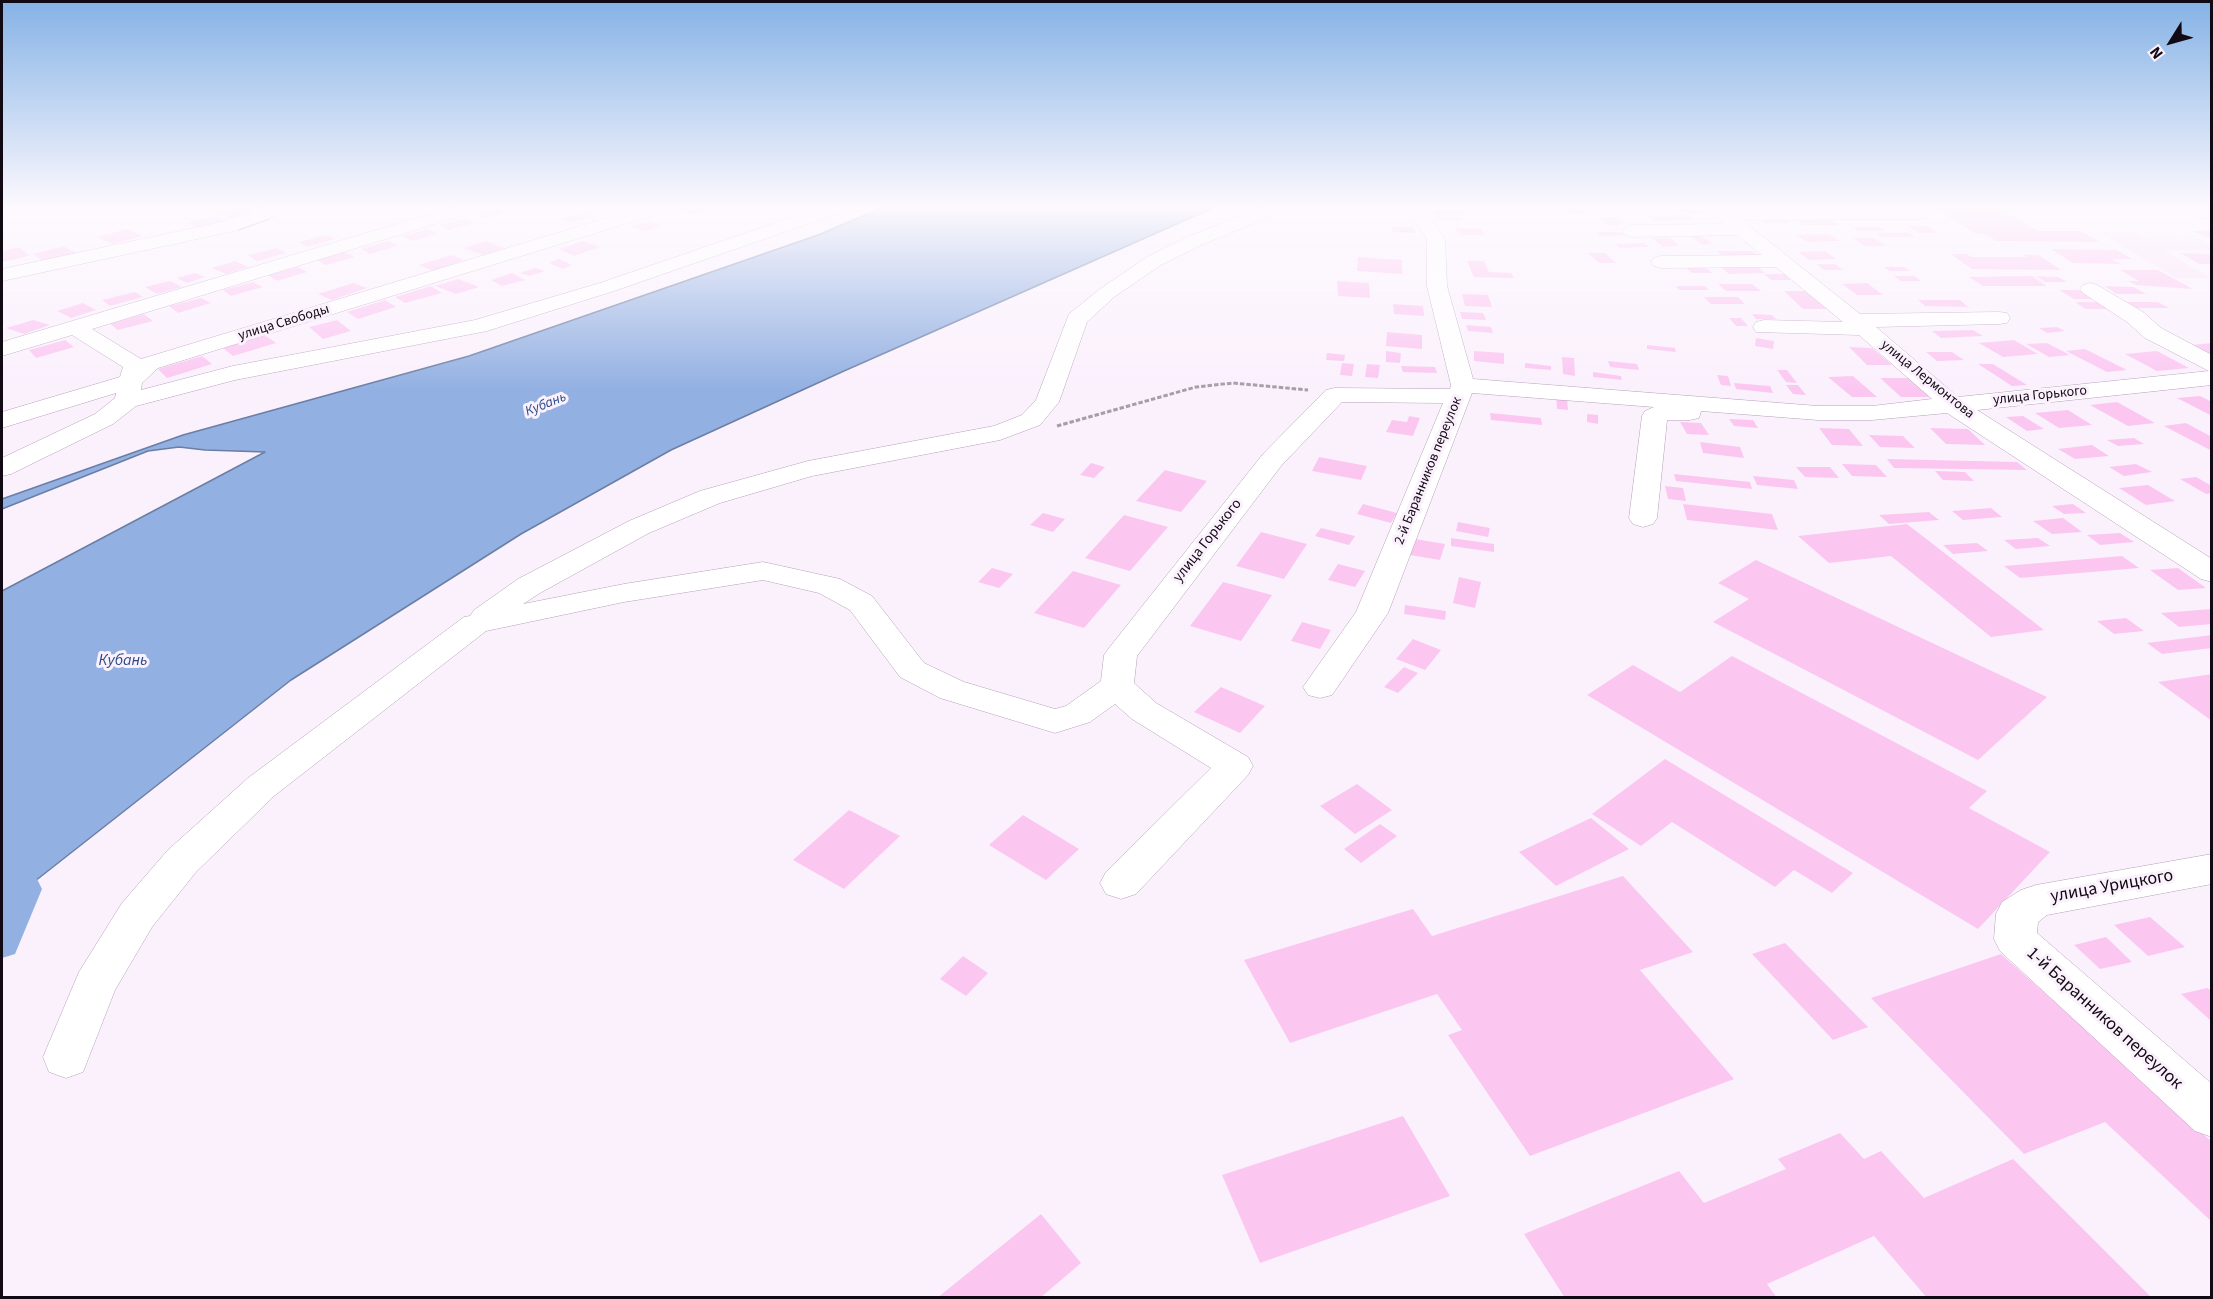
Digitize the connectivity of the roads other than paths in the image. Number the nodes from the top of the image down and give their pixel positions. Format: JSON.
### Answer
{"nodes":[{"id":1,"x":32,"y":269,"type":"edge"},
{"id":2,"x":267,"y":269,"type":"edge"},
{"id":3,"x":444,"y":269,"type":"edge"},
{"id":4,"x":660,"y":269,"type":"edge"},
{"id":5,"x":1143,"y":269,"type":"edge"},
{"id":6,"x":1437,"y":269,"type":"edge"},
{"id":7,"x":1790,"y":269,"type":"edge"},
{"id":8,"x":2,"y":275,"type":"edge"},
{"id":9,"x":2090,"y":289,"type":"dead end"},
{"id":10,"x":1999,"y":318,"type":"dead end"},
{"id":11,"x":1860,"y":325,"type":"junction"},
{"id":12,"x":74,"y":327,"type":"junction"},
{"id":13,"x":1764,"y":327,"type":"dead end"},
{"id":14,"x":2,"y":349,"type":"edge"},
{"id":15,"x":2211,"y":365,"type":"edge"},
{"id":16,"x":2211,"y":378,"type":"edge"},
{"id":17,"x":1461,"y":390,"type":"junction"},
{"id":18,"x":129,"y":391,"type":"junction"},
{"id":19,"x":1954,"y":406,"type":"junction"},
{"id":20,"x":1796,"y":410,"type":"junction"},
{"id":21,"x":2,"y":420,"type":"edge"},
{"id":22,"x":2,"y":468,"type":"edge"},
{"id":23,"x":1643,"y":518,"type":"dead end"},
{"id":24,"x":2211,"y":573,"type":"edge"},
{"id":25,"x":475,"y":624,"type":"junction"},
{"id":26,"x":1117,"y":686,"type":"junction"},
{"id":27,"x":1320,"y":687,"type":"dead end"},
{"id":28,"x":2211,"y":869,"type":"edge"},
{"id":29,"x":1121,"y":884,"type":"dead end"},
{"id":30,"x":2016,"y":914,"type":"joint"},
{"id":31,"x":66,"y":1057,"type":"dead end"},
{"id":32,"x":2211,"y":1115,"type":"edge"}],
"edges":[{"from":1,"to":8,"type":"street"},
{"from":2,"to":12,"type":"street"},
{"from":3,"to":18,"type":"street","name":"улица Свободы"},
{"from":4,"to":18,"type":"street"},
{"from":5,"to":25,"type":"street"},
{"from":6,"to":17,"type":"street","name":"2-й Баранников переулок"},
{"from":7,"to":11,"type":"street","name":"улица Лермонтова"},
{"from":9,"to":15,"type":"street"},
{"from":10,"to":11,"type":"street"},
{"from":11,"to":13,"type":"street"},
{"from":11,"to":19,"type":"street","name":"улица Лермонтова"},
{"from":12,"to":14,"type":"street"},
{"from":12,"to":18,"type":"street"},
{"from":16,"to":19,"type":"street","name":"улица Горького"},
{"from":17,"to":20,"type":"street","name":"улица Горького"},
{"from":17,"to":26,"type":"street","name":"улица Горького"},
{"from":17,"to":27,"type":"street","name":"2-й Баранников переулок"},
{"from":18,"to":21,"type":"street"},
{"from":18,"to":22,"type":"street"},
{"from":19,"to":20,"type":"street","name":"улица Горького"},
{"from":19,"to":24,"type":"street","name":"улица Лермонтова"},
{"from":20,"to":23,"type":"street","name":"улица Горького"},
{"from":25,"to":26,"type":"street"},
{"from":25,"to":31,"type":"street"},
{"from":26,"to":29,"type":"street"},
{"from":28,"to":30,"type":"street","name":"улица Урицкого"},
{"from":30,"to":32,"type":"street","name":"1-й Баранников переулок"}]}
